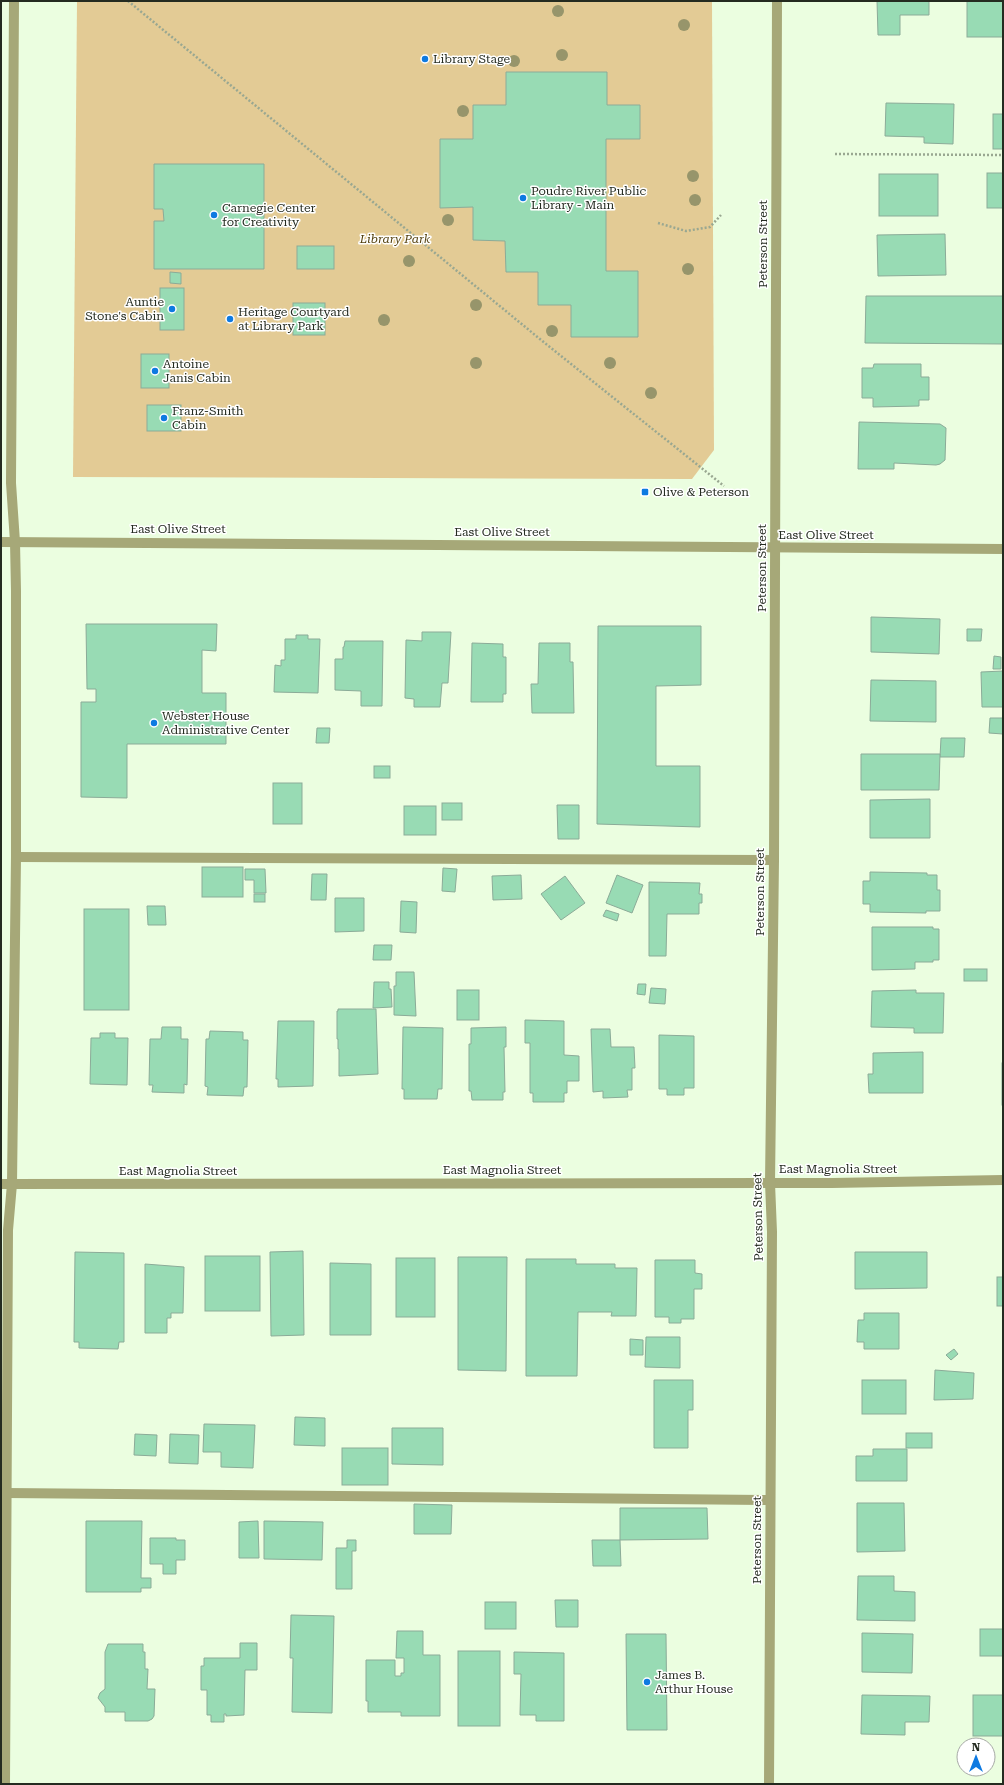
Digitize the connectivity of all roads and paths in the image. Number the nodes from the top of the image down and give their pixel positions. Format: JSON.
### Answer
{"nodes":[{"id":1,"x":14,"y":1,"type":"edge"},
{"id":2,"x":128,"y":1,"type":"edge"},
{"id":3,"x":777,"y":1,"type":"edge"},
{"id":4,"x":835,"y":154,"type":"dead end"},
{"id":5,"x":1003,"y":155,"type":"edge"},
{"id":6,"x":721,"y":215,"type":"dead end"},
{"id":7,"x":658,"y":223,"type":"dead end"},
{"id":8,"x":724,"y":486,"type":"dead end"},
{"id":9,"x":1,"y":542,"type":"edge"},
{"id":10,"x":15,"y":542,"type":"junction"},
{"id":11,"x":775,"y":547,"type":"junction"},
{"id":12,"x":1003,"y":549,"type":"edge"},
{"id":13,"x":16,"y":857,"type":"junction"},
{"id":14,"x":774,"y":860,"type":"junction"},
{"id":15,"x":1003,"y":1180,"type":"edge"},
{"id":16,"x":770,"y":1183,"type":"junction"},
{"id":17,"x":1,"y":1184,"type":"edge"},
{"id":18,"x":12,"y":1184,"type":"junction"},
{"id":19,"x":6,"y":1493,"type":"junction"},
{"id":20,"x":770,"y":1500,"type":"junction"},
{"id":21,"x":5,"y":1784,"type":"edge"},
{"id":22,"x":769,"y":1784,"type":"edge"}],
"edges":[{"from":1,"to":10,"type":"street"},
{"from":2,"to":8,"type":"path"},
{"from":3,"to":11,"type":"street","name":"Peterson Street"},
{"from":4,"to":5,"type":"path"},
{"from":6,"to":7,"type":"path"},
{"from":9,"to":10,"type":"street","name":"East Olive Street"},
{"from":10,"to":11,"type":"street","name":"East Olive Street"},
{"from":10,"to":13,"type":"street"},
{"from":11,"to":12,"type":"street","name":"East Olive Street"},
{"from":11,"to":14,"type":"street","name":"Peterson Street"},
{"from":13,"to":14,"type":"street"},
{"from":13,"to":18,"type":"street"},
{"from":14,"to":16,"type":"street","name":"Peterson Street"},
{"from":15,"to":16,"type":"street","name":"East Magnolia Street"},
{"from":16,"to":18,"type":"street","name":"East Magnolia Street"},
{"from":16,"to":20,"type":"street","name":"Peterson Street"},
{"from":17,"to":18,"type":"street","name":"East Magnolia Street"},
{"from":18,"to":19,"type":"street"},
{"from":19,"to":20,"type":"street"},
{"from":19,"to":21,"type":"street"},
{"from":20,"to":22,"type":"street","name":"Peterson Street"}]}
